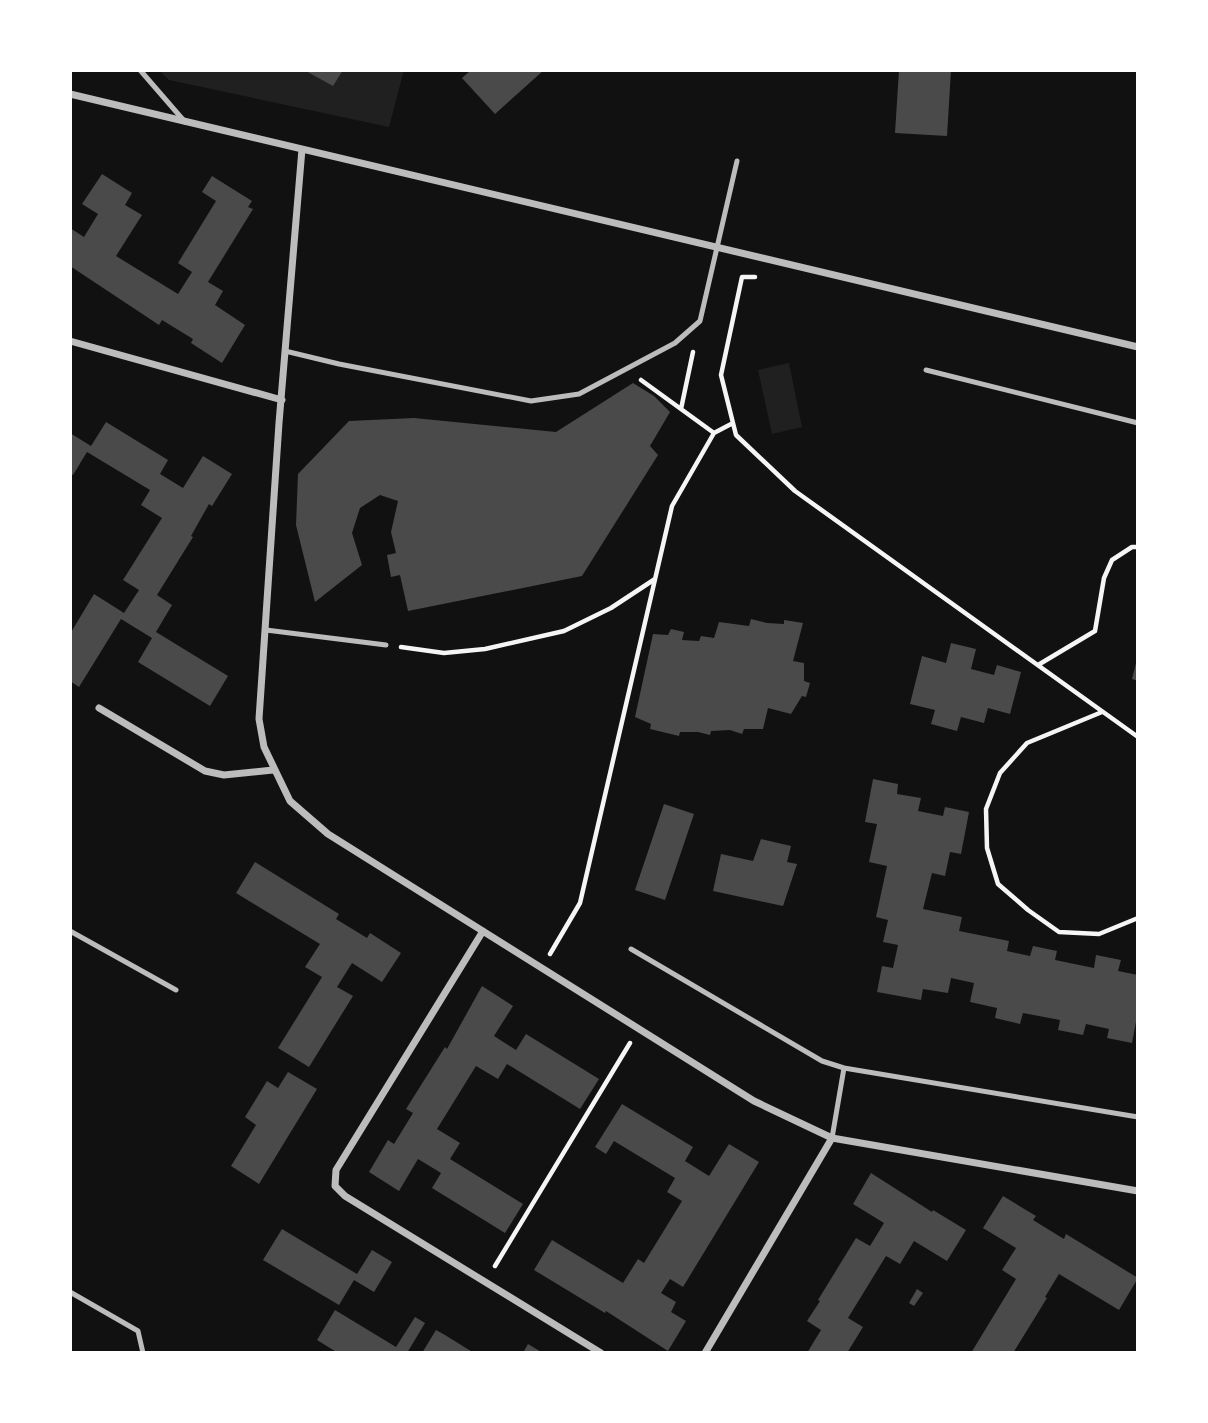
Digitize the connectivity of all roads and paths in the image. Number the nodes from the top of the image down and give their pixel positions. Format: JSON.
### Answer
{"nodes":[{"id":1,"x":140,"y":70,"type":"edge"},
{"id":2,"x":70,"y":94,"type":"edge"},
{"id":3,"x":185,"y":121,"type":"junction"},
{"id":4,"x":302,"y":149,"type":"junction"},
{"id":5,"x":737,"y":161,"type":"dead end"},
{"id":6,"x":716,"y":247,"type":"junction"},
{"id":7,"x":777,"y":261,"type":"junction"},
{"id":8,"x":699,"y":321,"type":"junction"},
{"id":9,"x":70,"y":341,"type":"edge"},
{"id":10,"x":1138,"y":346,"type":"edge"},
{"id":11,"x":285,"y":351,"type":"junction"},
{"id":12,"x":627,"y":370,"type":"junction"},
{"id":13,"x":926,"y":370,"type":"dead end"},
{"id":14,"x":282,"y":400,"type":"junction"},
{"id":15,"x":681,"y":409,"type":"junction"},
{"id":16,"x":733,"y":423,"type":"junction"},
{"id":17,"x":1138,"y":423,"type":"edge"},
{"id":18,"x":714,"y":433,"type":"junction"},
{"id":19,"x":1138,"y":547,"type":"edge"},
{"id":20,"x":656,"y":578,"type":"junction"},
{"id":21,"x":265,"y":630,"type":"junction"},
{"id":22,"x":386,"y":645,"type":"joint"},
{"id":23,"x":1038,"y":666,"type":"junction"},
{"id":24,"x":99,"y":708,"type":"dead end"},
{"id":25,"x":1103,"y":712,"type":"junction"},
{"id":26,"x":1138,"y":737,"type":"edge"},
{"id":27,"x":274,"y":770,"type":"junction"},
{"id":28,"x":1138,"y":918,"type":"edge"},
{"id":29,"x":70,"y":931,"type":"edge"},
{"id":30,"x":483,"y":931,"type":"junction"},
{"id":31,"x":631,"y":949,"type":"dead end"},
{"id":32,"x":540,"y":967,"type":"junction"},
{"id":33,"x":176,"y":990,"type":"dead end"},
{"id":34,"x":639,"y":1029,"type":"junction"},
{"id":35,"x":844,"y":1068,"type":"junction"},
{"id":36,"x":1138,"y":1117,"type":"edge"},
{"id":37,"x":832,"y":1138,"type":"junction"},
{"id":38,"x":1138,"y":1191,"type":"edge"},
{"id":39,"x":485,"y":1282,"type":"junction"},
{"id":40,"x":70,"y":1292,"type":"edge"},
{"id":41,"x":143,"y":1353,"type":"edge"},
{"id":42,"x":601,"y":1353,"type":"edge"},
{"id":43,"x":705,"y":1353,"type":"edge"}],
"edges":[{"from":1,"to":3,"type":"lane"},
{"from":2,"to":3,"type":"street"},
{"from":3,"to":4,"type":"street"},
{"from":4,"to":6,"type":"street"},
{"from":4,"to":11,"type":"street"},
{"from":5,"to":6,"type":"lane"},
{"from":6,"to":7,"type":"street"},
{"from":6,"to":8,"type":"lane"},
{"from":7,"to":10,"type":"street"},
{"from":7,"to":16,"type":"path"},
{"from":8,"to":12,"type":"lane"},
{"from":8,"to":15,"type":"path"},
{"from":9,"to":14,"type":"street"},
{"from":11,"to":12,"type":"lane"},
{"from":11,"to":14,"type":"street"},
{"from":12,"to":15,"type":"path"},
{"from":13,"to":17,"type":"lane"},
{"from":14,"to":21,"type":"street"},
{"from":15,"to":18,"type":"path"},
{"from":16,"to":18,"type":"path"},
{"from":16,"to":23,"type":"path"},
{"from":18,"to":20,"type":"path"},
{"from":19,"to":23,"type":"path"},
{"from":20,"to":22,"type":"path"},
{"from":20,"to":32,"type":"path"},
{"from":21,"to":22,"type":"lane"},
{"from":21,"to":27,"type":"street"},
{"from":23,"to":25,"type":"path"},
{"from":24,"to":27,"type":"street"},
{"from":25,"to":26,"type":"path"},
{"from":25,"to":28,"type":"path"},
{"from":27,"to":30,"type":"street"},
{"from":29,"to":33,"type":"lane"},
{"from":30,"to":32,"type":"street"},
{"from":30,"to":39,"type":"street"},
{"from":31,"to":35,"type":"lane"},
{"from":32,"to":34,"type":"street"},
{"from":34,"to":37,"type":"street"},
{"from":34,"to":39,"type":"path"},
{"from":35,"to":36,"type":"lane"},
{"from":35,"to":37,"type":"lane"},
{"from":37,"to":38,"type":"street"},
{"from":37,"to":43,"type":"street"},
{"from":39,"to":42,"type":"street"},
{"from":40,"to":41,"type":"lane"}]}
